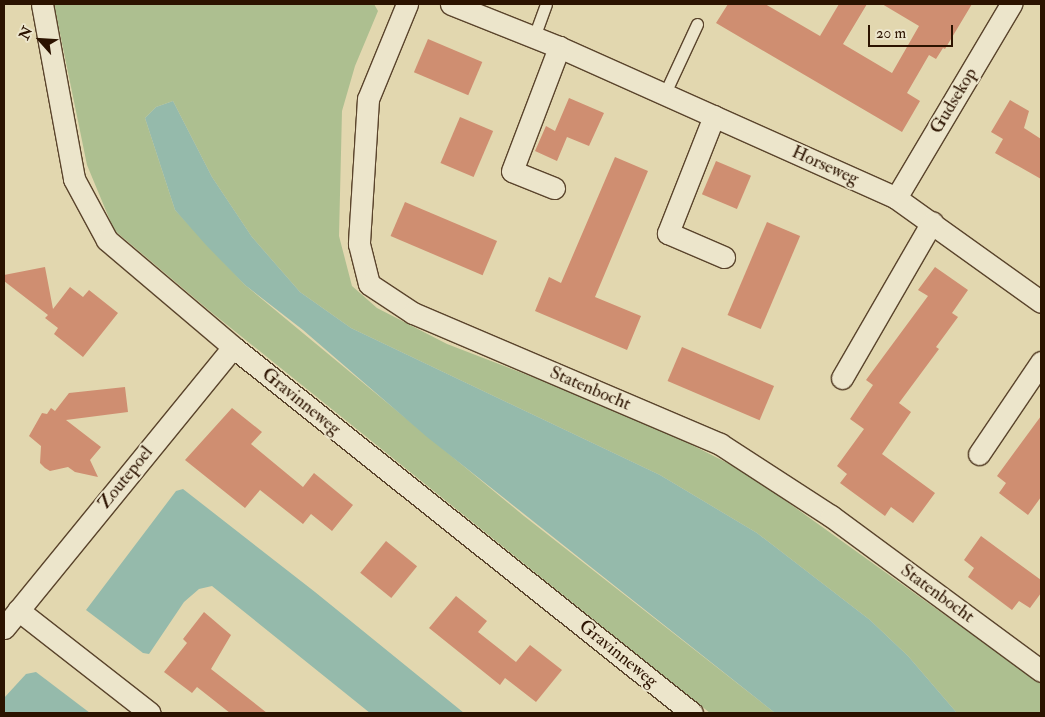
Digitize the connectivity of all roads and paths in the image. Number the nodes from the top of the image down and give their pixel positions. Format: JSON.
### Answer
{"nodes":[{"id":1,"x":42,"y":4,"type":"edge"},
{"id":2,"x":407,"y":4,"type":"edge"},
{"id":3,"x":451,"y":4,"type":"edge"},
{"id":4,"x":546,"y":4,"type":"edge"},
{"id":5,"x":1011,"y":4,"type":"edge"},
{"id":6,"x":696,"y":24,"type":"dead end"},
{"id":7,"x":534,"y":37,"type":"junction"},
{"id":8,"x":559,"y":47,"type":"junction"},
{"id":9,"x":665,"y":93,"type":"junction"},
{"id":10,"x":714,"y":116,"type":"junction"},
{"id":11,"x":554,"y":188,"type":"dead end"},
{"id":12,"x":896,"y":198,"type":"junction"},
{"id":13,"x":932,"y":222,"type":"junction"},
{"id":14,"x":724,"y":257,"type":"dead end"},
{"id":15,"x":1041,"y":302,"type":"edge"},
{"id":16,"x":233,"y":347,"type":"junction"},
{"id":17,"x":1041,"y":362,"type":"edge"},
{"id":18,"x":842,"y":378,"type":"dead end"},
{"id":19,"x":978,"y":454,"type":"dead end"},
{"id":20,"x":18,"y":610,"type":"junction"},
{"id":21,"x":4,"y":628,"type":"edge"},
{"id":22,"x":1041,"y":671,"type":"edge"},
{"id":23,"x":150,"y":713,"type":"edge"},
{"id":24,"x":692,"y":713,"type":"edge"}],
"edges":[{"from":1,"to":16,"type":"street","name":"Gravinneweg"},
{"from":2,"to":22,"type":"street","name":"Statenbocht"},
{"from":3,"to":7,"type":"street","name":"Horseweg"},
{"from":4,"to":7,"type":"lane"},
{"from":5,"to":12,"type":"street","name":"Gudsekop"},
{"from":6,"to":9,"type":"lane"},
{"from":7,"to":8,"type":"street","name":"Horseweg"},
{"from":8,"to":9,"type":"street","name":"Horseweg"},
{"from":8,"to":11,"type":"street"},
{"from":9,"to":10,"type":"street","name":"Horseweg"},
{"from":10,"to":12,"type":"street","name":"Horseweg"},
{"from":10,"to":14,"type":"street"},
{"from":12,"to":13,"type":"street","name":"Horseweg"},
{"from":13,"to":15,"type":"street","name":"Horseweg"},
{"from":13,"to":18,"type":"street"},
{"from":16,"to":20,"type":"street","name":"Zoutepoel"},
{"from":16,"to":24,"type":"street","name":"Gravinneweg"},
{"from":17,"to":19,"type":"street"},
{"from":20,"to":21,"type":"street","name":"Zoutepoel"},
{"from":20,"to":23,"type":"street"}]}
